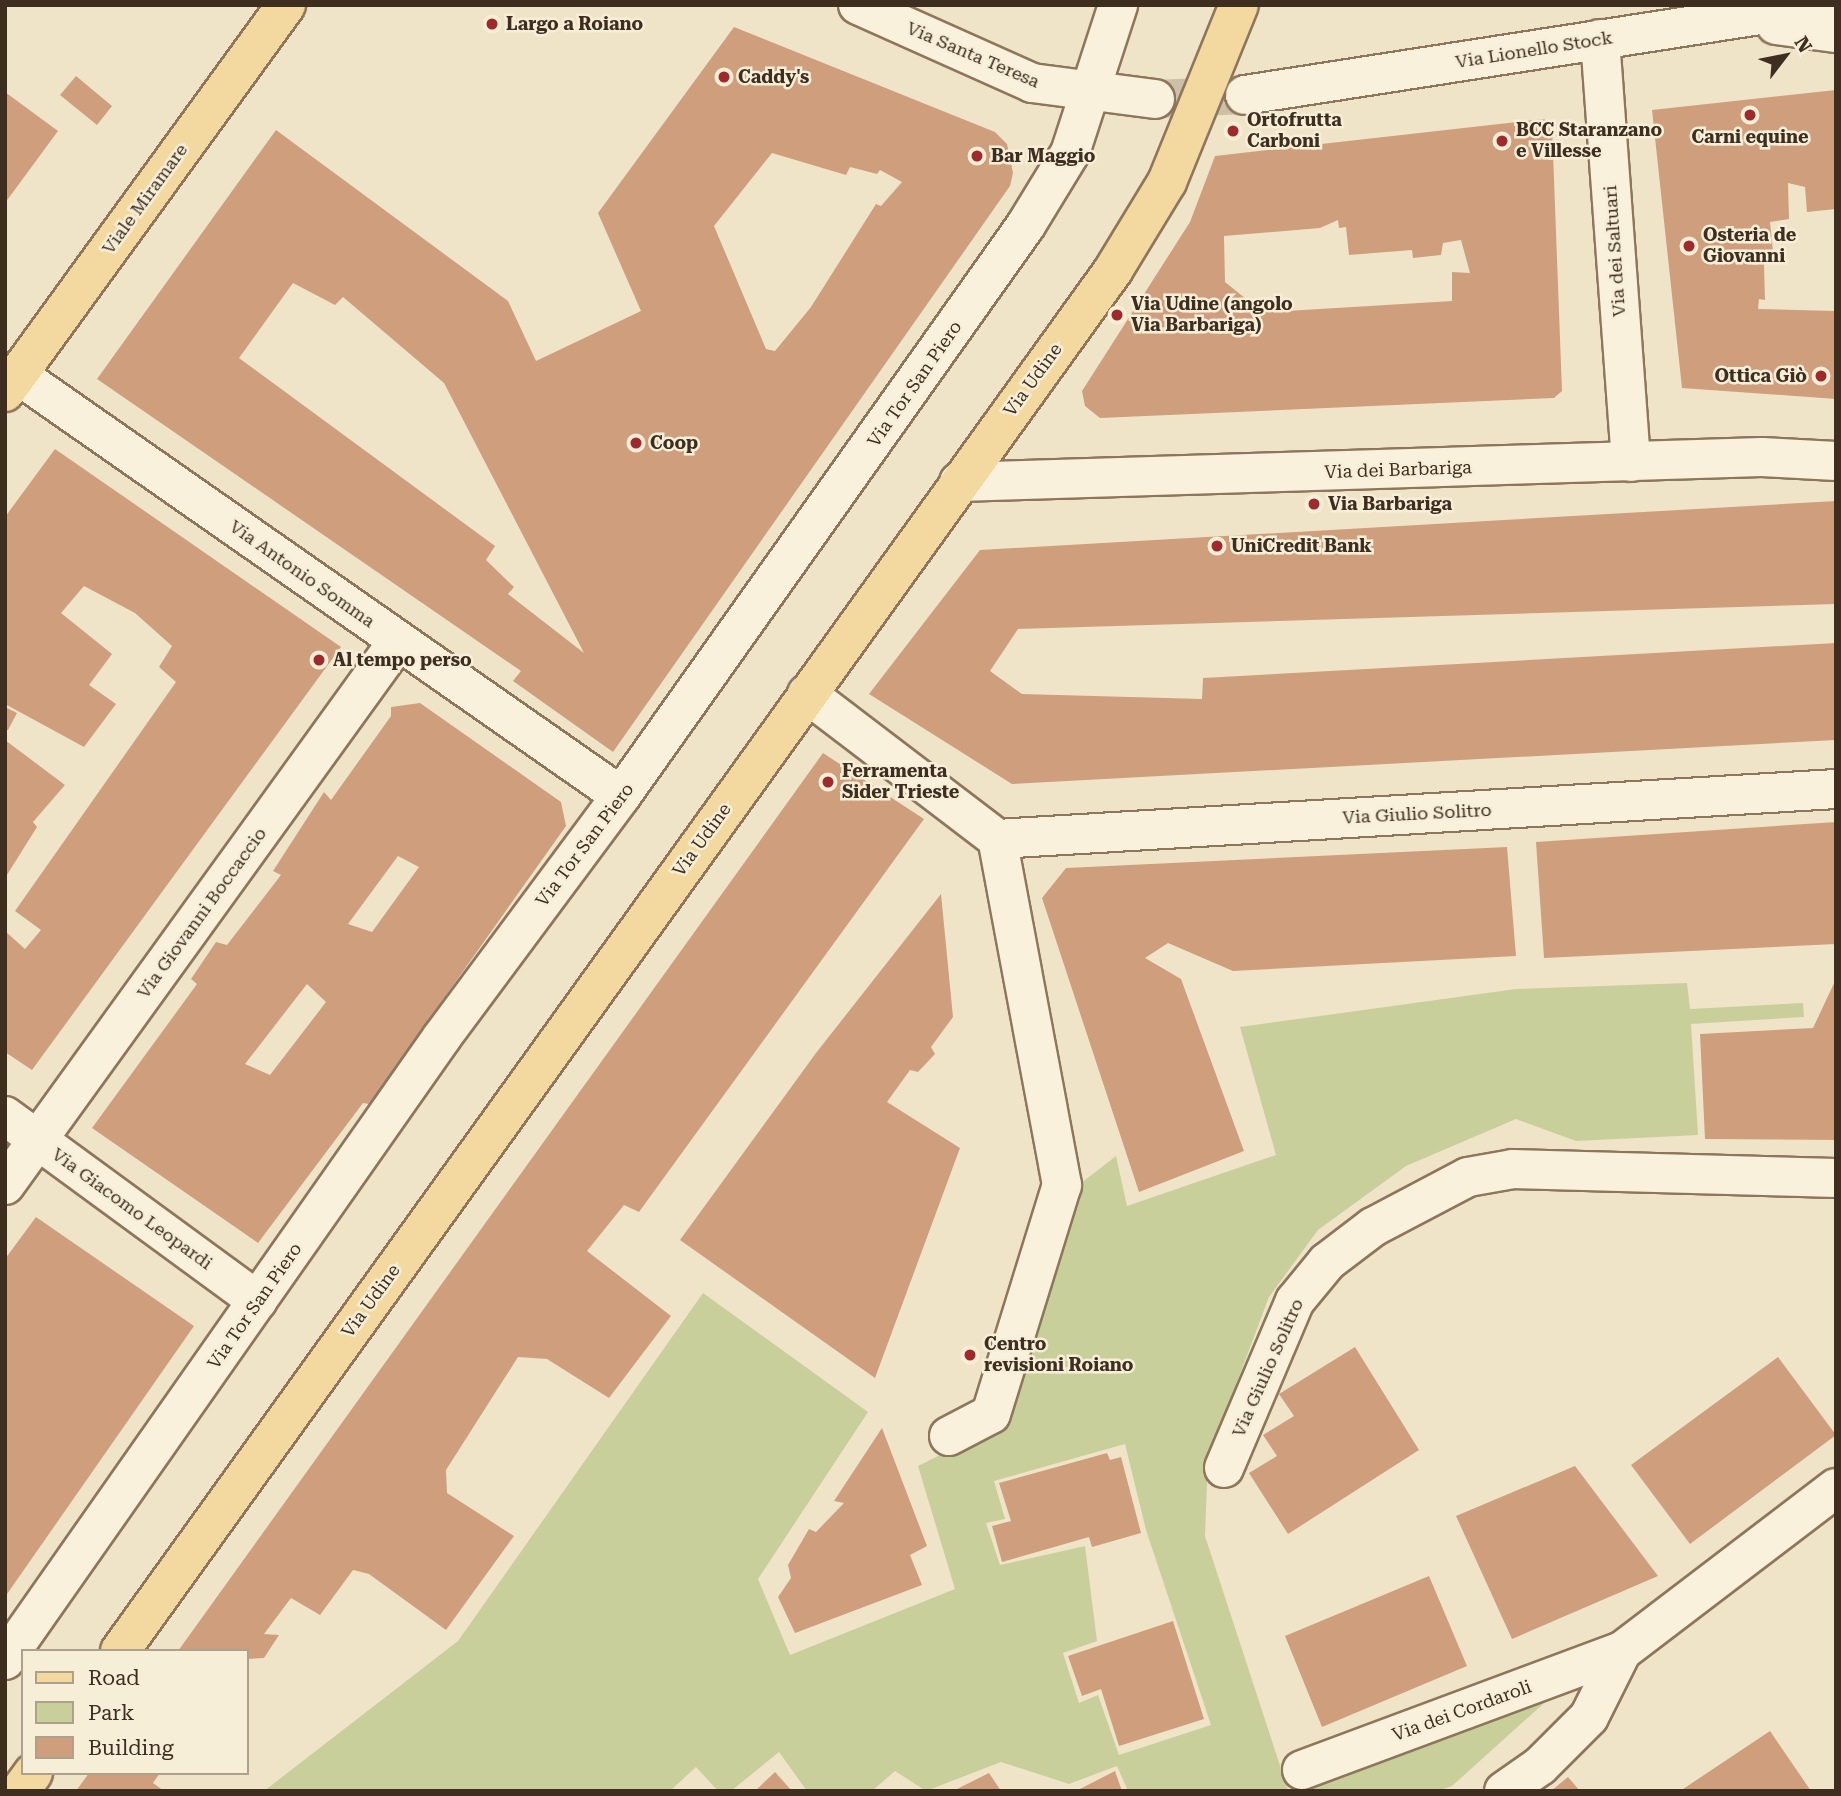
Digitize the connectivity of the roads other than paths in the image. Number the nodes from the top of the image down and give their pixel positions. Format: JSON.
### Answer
{"nodes":[{"id":1,"x":286,"y":5,"type":"edge"},
{"id":2,"x":858,"y":5,"type":"edge"},
{"id":3,"x":1118,"y":5,"type":"edge"},
{"id":4,"x":1239,"y":5,"type":"edge"},
{"id":5,"x":1824,"y":5,"type":"edge"},
{"id":6,"x":1736,"y":19,"type":"junction"},
{"id":7,"x":1836,"y":33,"type":"edge"},
{"id":8,"x":1600,"y":39,"type":"junction"},
{"id":9,"x":1091,"y":95,"type":"junction"},
{"id":10,"x":1245,"y":95,"type":"tunnel mouth"},
{"id":11,"x":1155,"y":99,"type":"tunnel mouth"},
{"id":12,"x":11,"y":384,"type":"edge"},
{"id":13,"x":1836,"y":461,"type":"edge"},
{"id":14,"x":1631,"y":462,"type":"junction"},
{"id":15,"x":959,"y":482,"type":"junction"},
{"id":16,"x":398,"y":641,"type":"junction"},
{"id":17,"x":807,"y":694,"type":"junction"},
{"id":18,"x":1836,"y":789,"type":"edge"},
{"id":19,"x":621,"y":796,"type":"junction"},
{"id":20,"x":997,"y":839,"type":"junction"},
{"id":21,"x":5,"y":1116,"type":"edge"},
{"id":22,"x":38,"y":1140,"type":"junction"},
{"id":23,"x":1836,"y":1178,"type":"edge"},
{"id":24,"x":5,"y":1185,"type":"edge"},
{"id":25,"x":258,"y":1301,"type":"junction"},
{"id":26,"x":949,"y":1436,"type":"dead end"},
{"id":27,"x":1224,"y":1468,"type":"dead end"},
{"id":28,"x":1836,"y":1488,"type":"edge"},
{"id":29,"x":121,"y":1649,"type":"edge"},
{"id":30,"x":1622,"y":1651,"type":"junction"},
{"id":31,"x":5,"y":1660,"type":"edge"},
{"id":32,"x":1302,"y":1770,"type":"dead end"},
{"id":33,"x":32,"y":1775,"type":"edge"},
{"id":34,"x":20,"y":1791,"type":"edge"},
{"id":35,"x":1504,"y":1791,"type":"edge"}],
"edges":[{"from":1,"to":12,"type":"main road","name":"Viale Miramare"},
{"from":2,"to":9,"type":"street","name":"Via Santa Teresa"},
{"from":3,"to":9,"type":"street","name":"Via Tor San Piero"},
{"from":4,"to":15,"type":"main road","name":"Via Udine"},
{"from":5,"to":6,"type":"street","name":"Via Lionello Stock"},
{"from":6,"to":7,"type":"street"},
{"from":6,"to":8,"type":"street","name":"Via Lionello Stock"},
{"from":8,"to":10,"type":"street","name":"Via Lionello Stock"},
{"from":8,"to":14,"type":"street","name":"Via dei Saltuari"},
{"from":9,"to":11,"type":"street"},
{"from":9,"to":19,"type":"street","name":"Via Tor San Piero"},
{"from":12,"to":16,"type":"street","name":"Via Antonio Somma"},
{"from":13,"to":14,"type":"street","name":"Via dei Barbariga"},
{"from":14,"to":15,"type":"street","name":"Via dei Barbariga"},
{"from":15,"to":17,"type":"main road","name":"Via Udine"},
{"from":16,"to":19,"type":"street","name":"Via Antonio Somma"},
{"from":16,"to":22,"type":"street","name":"Via Giovanni Boccaccio"},
{"from":17,"to":20,"type":"street"},
{"from":17,"to":29,"type":"main road","name":"Via Udine"},
{"from":18,"to":20,"type":"street","name":"Via Giulio Solitro"},
{"from":19,"to":25,"type":"street","name":"Via Tor San Piero"},
{"from":20,"to":26,"type":"street"},
{"from":21,"to":22,"type":"street","name":"Via Giacomo Leopardi"},
{"from":22,"to":24,"type":"street","name":"Via Giovanni Boccaccio"},
{"from":22,"to":25,"type":"street","name":"Via Giacomo Leopardi"},
{"from":23,"to":27,"type":"street","name":"Via Giulio Solitro"},
{"from":25,"to":31,"type":"street","name":"Via Tor San Piero"},
{"from":28,"to":30,"type":"street","name":"Via dei Cordaroli"},
{"from":30,"to":32,"type":"street","name":"Via dei Cordaroli"},
{"from":30,"to":35,"type":"street","name":"Via dei Cordaroli"},
{"from":33,"to":34,"type":"main road"}]}
